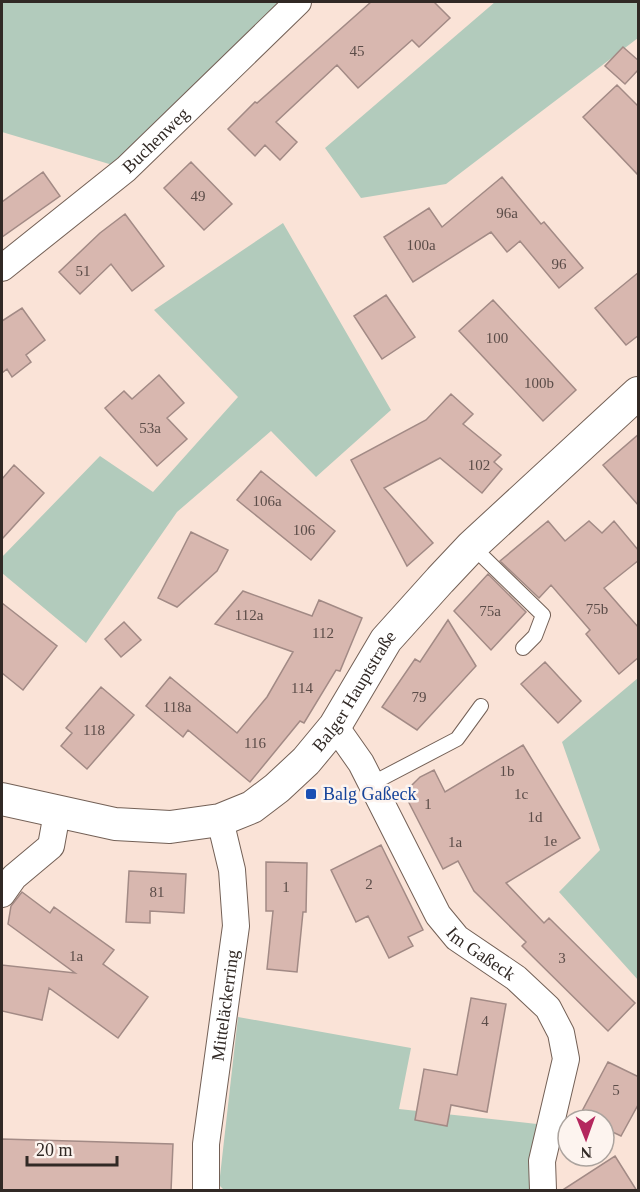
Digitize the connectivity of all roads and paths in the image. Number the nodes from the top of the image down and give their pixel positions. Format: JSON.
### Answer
{"nodes":[{"id":1,"x":298,"y":2,"type":"edge"},
{"id":2,"x":2,"y":268,"type":"edge"},
{"id":3,"x":639,"y":393,"type":"edge"},
{"id":4,"x":472,"y":546,"type":"junction"},
{"id":5,"x":524,"y":648,"type":"dead end"},
{"id":6,"x":481,"y":706,"type":"dead end"},
{"id":7,"x":335,"y":726,"type":"junction"},
{"id":8,"x":371,"y":784,"type":"junction"},
{"id":9,"x":2,"y":799,"type":"edge"},
{"id":10,"x":57,"y":813,"type":"junction"},
{"id":11,"x":220,"y":820,"type":"junction"},
{"id":12,"x":2,"y":894,"type":"edge"},
{"id":13,"x":206,"y":1191,"type":"edge"},
{"id":14,"x":543,"y":1191,"type":"edge"}],
"edges":[{"from":1,"to":2,"type":"street","name":"Buchenweg"},
{"from":3,"to":4,"type":"street","name":"Balger Hauptstraße"},
{"from":4,"to":5,"type":"lane"},
{"from":4,"to":7,"type":"street","name":"Balger Hauptstraße"},
{"from":6,"to":8,"type":"lane"},
{"from":7,"to":8,"type":"street","name":"Im Gaßeck"},
{"from":7,"to":11,"type":"street","name":"Balger Hauptstraße"},
{"from":8,"to":14,"type":"street","name":"Im Gaßeck"},
{"from":9,"to":10,"type":"street","name":"Balger Hauptstraße"},
{"from":10,"to":11,"type":"street","name":"Balger Hauptstraße"},
{"from":10,"to":12,"type":"street"},
{"from":11,"to":13,"type":"street","name":"Mitteläckerring"}]}
